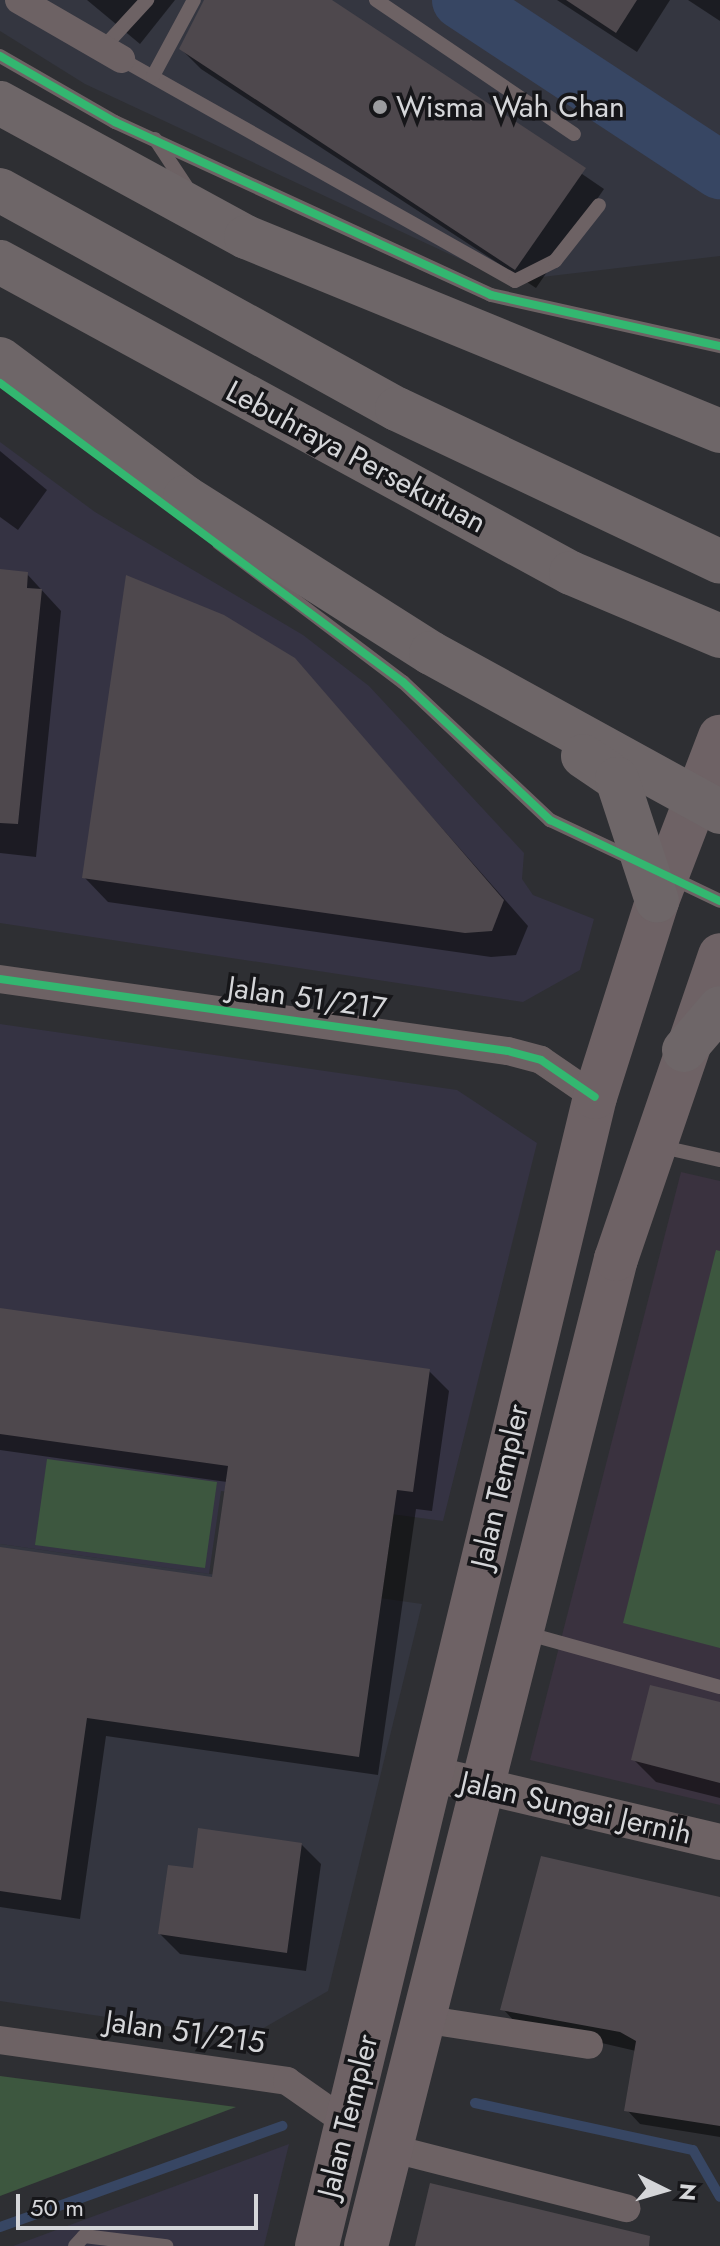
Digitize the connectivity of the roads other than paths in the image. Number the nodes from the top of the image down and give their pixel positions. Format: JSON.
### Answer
{"nodes":[{"id":1,"x":147,"y":0,"type":"edge"},
{"id":2,"x":194,"y":0,"type":"edge"},
{"id":3,"x":376,"y":0,"type":"edge"},
{"id":4,"x":39,"y":5,"type":"edge"},
{"id":5,"x":112,"y":54,"type":"junction"},
{"id":6,"x":0,"y":56,"type":"edge"},
{"id":7,"x":153,"y":76,"type":"junction"},
{"id":8,"x":0,"y":103,"type":"edge"},
{"id":9,"x":574,"y":134,"type":"dead end"},
{"id":10,"x":155,"y":139,"type":"junction"},
{"id":11,"x":0,"y":190,"type":"edge"},
{"id":12,"x":599,"y":205,"type":"dead end"},
{"id":13,"x":206,"y":217,"type":"junction"},
{"id":14,"x":0,"y":262,"type":"edge"},
{"id":15,"x":720,"y":346,"type":"edge"},
{"id":16,"x":0,"y":359,"type":"edge"},
{"id":17,"x":0,"y":383,"type":"edge"},
{"id":18,"x":720,"y":399,"type":"edge"},
{"id":19,"x":661,"y":407,"type":"junction"},
{"id":20,"x":720,"y":431,"type":"edge"},
{"id":21,"x":83,"y":443,"type":"junction"},
{"id":22,"x":185,"y":497,"type":"junction"},
{"id":23,"x":720,"y":562,"type":"edge"},
{"id":24,"x":720,"y":636,"type":"edge"},
{"id":25,"x":431,"y":653,"type":"junction"},
{"id":26,"x":720,"y":737,"type":"edge"},
{"id":27,"x":708,"y":806,"type":"edge"},
{"id":28,"x":657,"y":901,"type":"junction"},
{"id":29,"x":720,"y":901,"type":"edge"},
{"id":30,"x":720,"y":955,"type":"edge"},
{"id":31,"x":0,"y":979,"type":"edge"},
{"id":32,"x":720,"y":1008,"type":"edge"},
{"id":33,"x":684,"y":1050,"type":"junction"},
{"id":34,"x":595,"y":1097,"type":"junction"},
{"id":35,"x":650,"y":1144,"type":"junction"},
{"id":36,"x":720,"y":1160,"type":"edge"},
{"id":37,"x":517,"y":1631,"type":"junction"},
{"id":38,"x":720,"y":1687,"type":"edge"},
{"id":39,"x":432,"y":1774,"type":"junction"},
{"id":40,"x":480,"y":1786,"type":"junction"},
{"id":41,"x":720,"y":1842,"type":"edge"},
{"id":42,"x":422,"y":2019,"type":"junction"},
{"id":43,"x":0,"y":2040,"type":"edge"},
{"id":44,"x":589,"y":2045,"type":"dead end"},
{"id":45,"x":347,"y":2123,"type":"junction"},
{"id":46,"x":390,"y":2148,"type":"junction"},
{"id":47,"x":626,"y":2208,"type":"dead end"},
{"id":48,"x":75,"y":2246,"type":"edge"},
{"id":49,"x":166,"y":2246,"type":"edge"},
{"id":50,"x":317,"y":2246,"type":"edge"},
{"id":51,"x":366,"y":2246,"type":"edge"}],
"edges":[{"from":1,"to":5,"type":"lane"},
{"from":2,"to":7,"type":"lane"},
{"from":3,"to":9,"type":"lane"},
{"from":4,"to":5,"type":"street"},
{"from":5,"to":7,"type":"lane"},
{"from":6,"to":10,"type":"lane"},
{"from":7,"to":12,"type":"lane"},
{"from":8,"to":13,"type":"highway"},
{"from":10,"to":13,"type":"lane"},
{"from":10,"to":15,"type":"lane"},
{"from":11,"to":23,"type":"highway","name":"Lebuhraya Persekutuan"},
{"from":13,"to":19,"type":"highway"},
{"from":14,"to":24,"type":"highway","name":"Lebuhraya Persekutuan"},
{"from":16,"to":22,"type":"highway"},
{"from":17,"to":21,"type":"lane"},
{"from":18,"to":19,"type":"highway"},
{"from":19,"to":20,"type":"highway"},
{"from":21,"to":22,"type":"lane"},
{"from":21,"to":29,"type":"lane"},
{"from":22,"to":25,"type":"highway"},
{"from":25,"to":27,"type":"highway"},
{"from":25,"to":28,"type":"highway"},
{"from":26,"to":27,"type":"main road","name":"Jalan Templer"},
{"from":27,"to":28,"type":"main road","name":"Jalan Templer"},
{"from":28,"to":34,"type":"main road","name":"Jalan Templer"},
{"from":30,"to":33,"type":"main road","name":"Jalan Templer"},
{"from":31,"to":34,"type":"street","name":"Jalan 51/217"},
{"from":32,"to":33,"type":"highway"},
{"from":33,"to":35,"type":"main road","name":"Jalan Templer"},
{"from":34,"to":39,"type":"main road","name":"Jalan Templer"},
{"from":35,"to":36,"type":"lane"},
{"from":35,"to":37,"type":"main road","name":"Jalan Templer"},
{"from":37,"to":38,"type":"lane"},
{"from":37,"to":40,"type":"main road","name":"Jalan Templer"},
{"from":39,"to":40,"type":"street","name":"Jalan Sungai Jernih"},
{"from":39,"to":45,"type":"main road","name":"Jalan Templer"},
{"from":40,"to":41,"type":"street","name":"Jalan Sungai Jernih"},
{"from":40,"to":42,"type":"main road","name":"Jalan Templer"},
{"from":42,"to":44,"type":"street"},
{"from":42,"to":46,"type":"main road","name":"Jalan Templer"},
{"from":43,"to":45,"type":"street","name":"Jalan 51/215"},
{"from":45,"to":50,"type":"main road","name":"Jalan Templer"},
{"from":46,"to":47,"type":"street"},
{"from":46,"to":51,"type":"main road","name":"Jalan Templer"},
{"from":48,"to":49,"type":"lane"}]}
